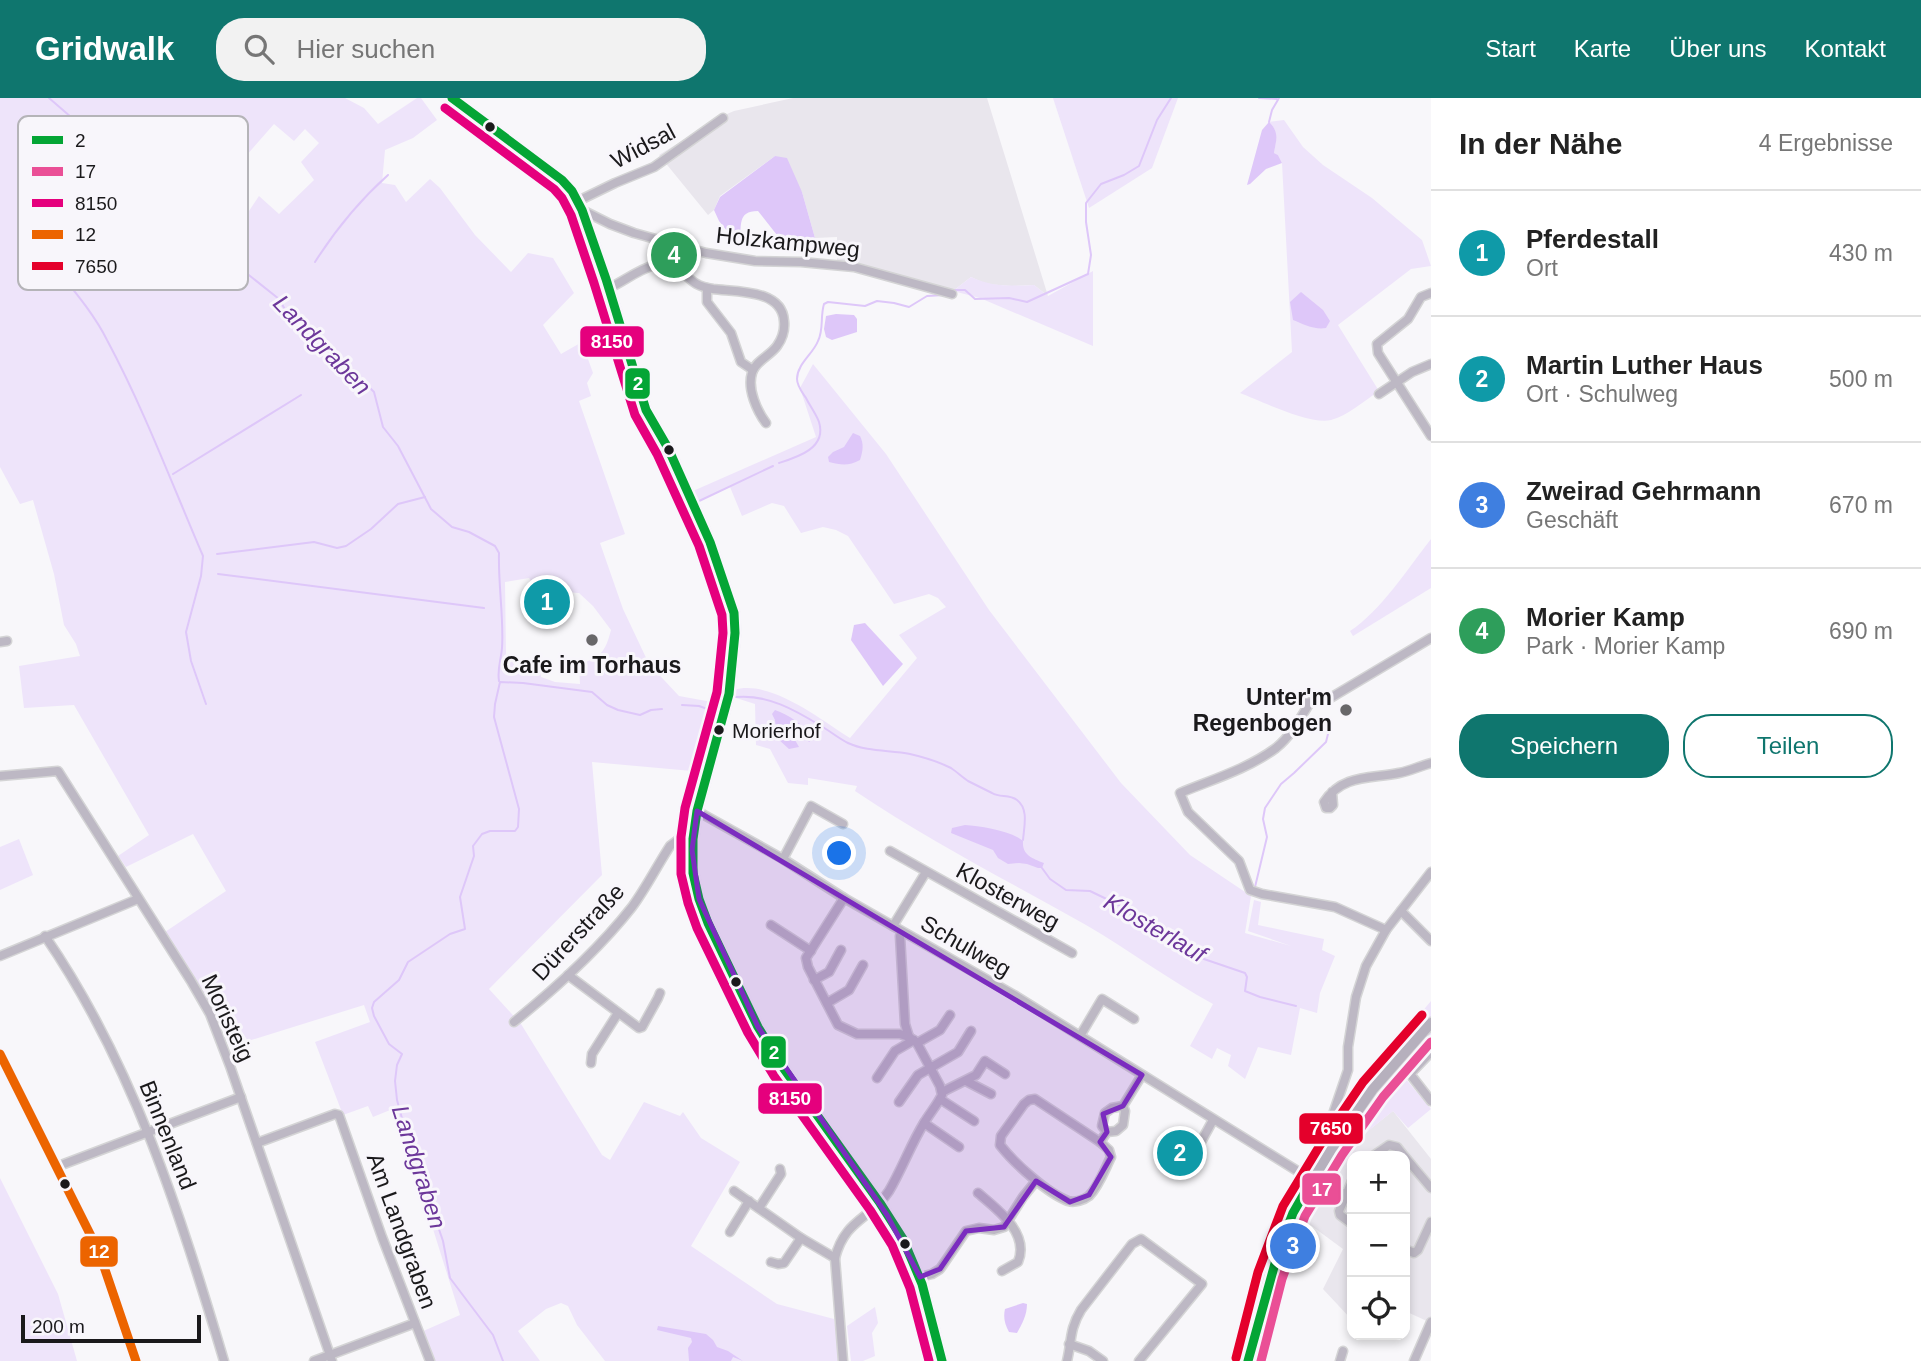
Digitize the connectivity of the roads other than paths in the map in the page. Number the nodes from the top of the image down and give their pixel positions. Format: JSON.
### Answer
{"nodes":[{"id":1,"x":452,"y":98,"type":"edge"},
{"id":2,"x":723,"y":118,"type":"dead end"},
{"id":3,"x":580,"y":205,"type":"junction"},
{"id":4,"x":609,"y":288,"type":"junction"},
{"id":5,"x":707,"y":288,"type":"junction"},
{"id":6,"x":1431,"y":293,"type":"edge"},
{"id":7,"x":952,"y":294,"type":"dead end"},
{"id":8,"x":1431,"y":364,"type":"edge"},
{"id":9,"x":753,"y":370,"type":"junction"},
{"id":10,"x":1396,"y":382,"type":"junction"},
{"id":11,"x":1379,"y":394,"type":"dead end"},
{"id":12,"x":766,"y":423,"type":"dead end"},
{"id":13,"x":1431,"y":436,"type":"edge"},
{"id":14,"x":1431,"y":638,"type":"edge"},
{"id":15,"x":1431,"y":763,"type":"edge"},
{"id":16,"x":0,"y":776,"type":"edge"},
{"id":17,"x":1332,"y":792,"type":"dead end"},
{"id":18,"x":697,"y":811,"type":"junction"},
{"id":19,"x":843,"y":824,"type":"dead end"},
{"id":20,"x":693,"y":839,"type":"junction"},
{"id":21,"x":891,"y":851,"type":"dead end"},
{"id":22,"x":783,"y":859,"type":"junction"},
{"id":23,"x":926,"y":872,"type":"junction"},
{"id":24,"x":1431,"y":872,"type":"edge"},
{"id":25,"x":844,"y":898,"type":"junction"},
{"id":26,"x":138,"y":899,"type":"junction"},
{"id":27,"x":1401,"y":911,"type":"junction"},
{"id":28,"x":771,"y":925,"type":"dead end"},
{"id":29,"x":893,"y":926,"type":"junction"},
{"id":30,"x":1386,"y":930,"type":"junction"},
{"id":31,"x":45,"y":936,"type":"junction"},
{"id":32,"x":900,"y":936,"type":"dead end"},
{"id":33,"x":1431,"y":941,"type":"edge"},
{"id":34,"x":841,"y":950,"type":"dead end"},
{"id":35,"x":811,"y":951,"type":"junction"},
{"id":36,"x":1072,"y":953,"type":"dead end"},
{"id":37,"x":0,"y":956,"type":"edge"},
{"id":38,"x":863,"y":965,"type":"dead end"},
{"id":39,"x":569,"y":975,"type":"junction"},
{"id":40,"x":814,"y":980,"type":"junction"},
{"id":41,"x":660,"y":993,"type":"dead end"},
{"id":42,"x":827,"y":1003,"type":"junction"},
{"id":43,"x":618,"y":1013,"type":"junction"},
{"id":44,"x":950,"y":1015,"type":"dead end"},
{"id":45,"x":1134,"y":1019,"type":"dead end"},
{"id":46,"x":514,"y":1022,"type":"dead end"},
{"id":47,"x":1431,"y":1023,"type":"edge"},
{"id":48,"x":971,"y":1031,"type":"dead end"},
{"id":49,"x":1080,"y":1036,"type":"junction"},
{"id":50,"x":913,"y":1040,"type":"junction"},
{"id":51,"x":1431,"y":1052,"type":"edge"},
{"id":52,"x":0,"y":1055,"type":"edge"},
{"id":53,"x":591,"y":1063,"type":"dead end"},
{"id":54,"x":931,"y":1068,"type":"junction"},
{"id":55,"x":1005,"y":1074,"type":"dead end"},
{"id":56,"x":1142,"y":1075,"type":"junction"},
{"id":57,"x":877,"y":1078,"type":"dead end"},
{"id":58,"x":966,"y":1081,"type":"junction"},
{"id":59,"x":991,"y":1094,"type":"dead end"},
{"id":60,"x":941,"y":1096,"type":"junction"},
{"id":61,"x":241,"y":1097,"type":"junction"},
{"id":62,"x":1431,"y":1101,"type":"edge"},
{"id":63,"x":899,"y":1102,"type":"dead end"},
{"id":64,"x":1123,"y":1106,"type":"junction"},
{"id":65,"x":1332,"y":1117,"type":"dead end"},
{"id":66,"x":1213,"y":1119,"type":"junction"},
{"id":67,"x":974,"y":1121,"type":"dead end"},
{"id":68,"x":924,"y":1123,"type":"junction"},
{"id":69,"x":1107,"y":1132,"type":"junction"},
{"id":70,"x":148,"y":1133,"type":"junction"},
{"id":71,"x":1100,"y":1142,"type":"junction"},
{"id":72,"x":257,"y":1143,"type":"junction"},
{"id":73,"x":959,"y":1147,"type":"dead end"},
{"id":74,"x":1380,"y":1151,"type":"edge"},
{"id":75,"x":1401,"y":1151,"type":"edge"},
{"id":76,"x":1410,"y":1162,"type":"edge"},
{"id":77,"x":56,"y":1167,"type":"junction"},
{"id":78,"x":780,"y":1169,"type":"dead end"},
{"id":79,"x":1185,"y":1171,"type":"dead end"},
{"id":80,"x":1312,"y":1180,"type":"junction"},
{"id":81,"x":1036,"y":1181,"type":"junction"},
{"id":82,"x":1431,"y":1188,"type":"edge"},
{"id":83,"x":734,"y":1191,"type":"dead end"},
{"id":84,"x":978,"y":1193,"type":"dead end"},
{"id":85,"x":1346,"y":1194,"type":"joint"},
{"id":86,"x":749,"y":1201,"type":"junction"},
{"id":87,"x":880,"y":1203,"type":"junction"},
{"id":88,"x":759,"y":1208,"type":"junction"},
{"id":89,"x":1347,"y":1221,"type":"edge"},
{"id":90,"x":1008,"y":1222,"type":"junction"},
{"id":91,"x":1431,"y":1222,"type":"edge"},
{"id":92,"x":730,"y":1232,"type":"dead end"},
{"id":93,"x":801,"y":1238,"type":"junction"},
{"id":94,"x":1410,"y":1251,"type":"edge"},
{"id":95,"x":835,"y":1258,"type":"junction"},
{"id":96,"x":772,"y":1262,"type":"dead end"},
{"id":97,"x":1002,"y":1271,"type":"dead end"},
{"id":98,"x":920,"y":1277,"type":"junction"},
{"id":99,"x":1431,"y":1322,"type":"edge"},
{"id":100,"x":415,"y":1323,"type":"junction"},
{"id":101,"x":1069,"y":1344,"type":"junction"},
{"id":102,"x":1343,"y":1351,"type":"dead end"},
{"id":103,"x":331,"y":1358,"type":"edge"},
{"id":104,"x":135,"y":1361,"type":"edge"},
{"id":105,"x":224,"y":1361,"type":"edge"},
{"id":106,"x":314,"y":1361,"type":"edge"},
{"id":107,"x":430,"y":1361,"type":"edge"},
{"id":108,"x":843,"y":1361,"type":"edge"},
{"id":109,"x":942,"y":1361,"type":"edge"},
{"id":110,"x":1067,"y":1361,"type":"edge"},
{"id":111,"x":1103,"y":1361,"type":"edge"},
{"id":112,"x":1139,"y":1361,"type":"edge"},
{"id":113,"x":1248,"y":1361,"type":"edge"},
{"id":114,"x":1340,"y":1361,"type":"edge"},
{"id":115,"x":1414,"y":1361,"type":"edge"}],
"edges":[{"from":1,"to":3,"type":"main road"},
{"from":2,"to":3,"type":"street","name":"Widsal"},
{"from":3,"to":4,"type":"main road"},
{"from":3,"to":7,"type":"street","name":"Holzkampweg"},
{"from":4,"to":5,"type":"street"},
{"from":4,"to":18,"type":"main road"},
{"from":5,"to":9,"type":"street"},
{"from":5,"to":9,"type":"street"},
{"from":6,"to":10,"type":"street"},
{"from":8,"to":10,"type":"street"},
{"from":9,"to":12,"type":"street"},
{"from":10,"to":11,"type":"street"},
{"from":10,"to":13,"type":"street"},
{"from":14,"to":30,"type":"street"},
{"from":15,"to":17,"type":"street"},
{"from":16,"to":26,"type":"street","name":"Moristeig"},
{"from":18,"to":20,"type":"main road"},
{"from":18,"to":22,"type":"street","name":"Schulweg"},
{"from":19,"to":22,"type":"street"},
{"from":20,"to":39,"type":"street","name":"Dürerstraße"},
{"from":20,"to":87,"type":"main road"},
{"from":21,"to":23,"type":"street","name":"Klosterweg"},
{"from":22,"to":25,"type":"street","name":"Schulweg"},
{"from":23,"to":29,"type":"street","name":"Klosterweg"},
{"from":23,"to":36,"type":"street","name":"Klosterweg"},
{"from":24,"to":27,"type":"street"},
{"from":25,"to":29,"type":"street","name":"Schulweg"},
{"from":25,"to":35,"type":"street"},
{"from":26,"to":31,"type":"street"},
{"from":26,"to":61,"type":"street","name":"Moristeig"},
{"from":27,"to":30,"type":"street"},
{"from":27,"to":33,"type":"street"},
{"from":28,"to":35,"type":"street"},
{"from":29,"to":49,"type":"street","name":"Schulweg"},
{"from":30,"to":65,"type":"street"},
{"from":31,"to":37,"type":"street"},
{"from":31,"to":70,"type":"street","name":"Binnenland"},
{"from":32,"to":50,"type":"street"},
{"from":34,"to":40,"type":"street"},
{"from":35,"to":40,"type":"street"},
{"from":38,"to":42,"type":"street"},
{"from":39,"to":43,"type":"street"},
{"from":39,"to":46,"type":"street","name":"Dürerstraße"},
{"from":40,"to":42,"type":"street"},
{"from":41,"to":43,"type":"street"},
{"from":42,"to":50,"type":"street"},
{"from":43,"to":53,"type":"street"},
{"from":44,"to":50,"type":"street"},
{"from":45,"to":49,"type":"street"},
{"from":47,"to":80,"type":"main road"},
{"from":48,"to":54,"type":"street"},
{"from":49,"to":56,"type":"street","name":"Schulweg"},
{"from":50,"to":54,"type":"street"},
{"from":50,"to":57,"type":"street"},
{"from":51,"to":62,"type":"street"},
{"from":52,"to":77,"type":"street"},
{"from":54,"to":60,"type":"street"},
{"from":54,"to":63,"type":"street"},
{"from":55,"to":58,"type":"street"},
{"from":56,"to":64,"type":"street"},
{"from":56,"to":66,"type":"street","name":"Schulweg"},
{"from":58,"to":59,"type":"street"},
{"from":58,"to":60,"type":"street"},
{"from":60,"to":67,"type":"street"},
{"from":60,"to":68,"type":"street"},
{"from":61,"to":70,"type":"street"},
{"from":61,"to":72,"type":"street","name":"Moristeig"},
{"from":64,"to":69,"type":"street"},
{"from":64,"to":69,"type":"street"},
{"from":66,"to":79,"type":"street"},
{"from":66,"to":80,"type":"street","name":"Schulweg"},
{"from":68,"to":73,"type":"street"},
{"from":68,"to":87,"type":"street"},
{"from":69,"to":71,"type":"street"},
{"from":70,"to":77,"type":"street"},
{"from":70,"to":105,"type":"street","name":"Binnenland"},
{"from":71,"to":81,"type":"street"},
{"from":71,"to":81,"type":"street"},
{"from":72,"to":100,"type":"street","name":"Am Landgraben"},
{"from":72,"to":103,"type":"street","name":"Moristeig"},
{"from":74,"to":75,"type":"street"},
{"from":76,"to":82,"type":"street"},
{"from":77,"to":104,"type":"street"},
{"from":78,"to":88,"type":"street"},
{"from":80,"to":85,"type":"street","name":"Schulweg"},
{"from":80,"to":113,"type":"main road"},
{"from":81,"to":90,"type":"street"},
{"from":83,"to":86,"type":"street"},
{"from":84,"to":90,"type":"street"},
{"from":85,"to":89,"type":"street"},
{"from":86,"to":88,"type":"street"},
{"from":86,"to":92,"type":"street"},
{"from":87,"to":95,"type":"street"},
{"from":87,"to":98,"type":"main road"},
{"from":88,"to":93,"type":"street"},
{"from":90,"to":97,"type":"street"},
{"from":90,"to":98,"type":"street"},
{"from":91,"to":94,"type":"street"},
{"from":93,"to":95,"type":"street"},
{"from":93,"to":96,"type":"street"},
{"from":95,"to":108,"type":"street"},
{"from":98,"to":109,"type":"main road"},
{"from":99,"to":115,"type":"street"},
{"from":100,"to":103,"type":"street"},
{"from":100,"to":107,"type":"street","name":"Am Landgraben"},
{"from":101,"to":110,"type":"street"},
{"from":101,"to":111,"type":"street"},
{"from":101,"to":112,"type":"street"},
{"from":102,"to":114,"type":"street"},
{"from":103,"to":106,"type":"street"}]}
